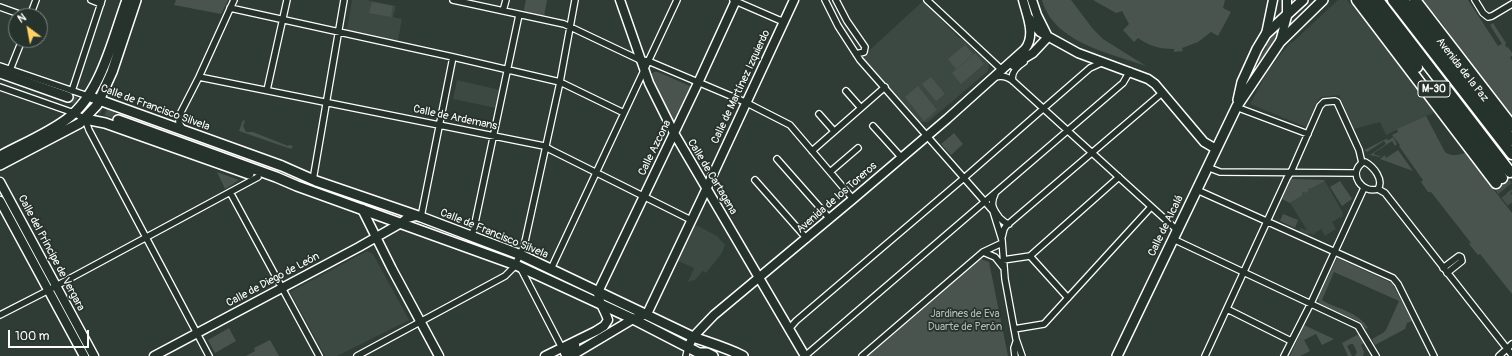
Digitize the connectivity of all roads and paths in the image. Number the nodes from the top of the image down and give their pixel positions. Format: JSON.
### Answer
{"nodes":[{"id":1,"x":91,"y":0,"type":"edge"},
{"id":2,"x":127,"y":0,"type":"edge"},
{"id":3,"x":136,"y":0,"type":"edge"},
{"id":4,"x":234,"y":0,"type":"edge"},
{"id":5,"x":287,"y":0,"type":"edge"},
{"id":6,"x":344,"y":0,"type":"edge"},
{"id":7,"x":453,"y":0,"type":"edge"},
{"id":8,"x":506,"y":0,"type":"edge"},
{"id":9,"x":575,"y":0,"type":"edge"},
{"id":10,"x":620,"y":0,"type":"edge"},
{"id":11,"x":677,"y":0,"type":"edge"},
{"id":12,"x":734,"y":0,"type":"edge"},
{"id":13,"x":794,"y":0,"type":"edge"},
{"id":14,"x":825,"y":0,"type":"edge"},
{"id":15,"x":836,"y":0,"type":"edge"},
{"id":16,"x":927,"y":0,"type":"edge"},
{"id":17,"x":1023,"y":0,"type":"edge"},
{"id":18,"x":1032,"y":0,"type":"edge"},
{"id":19,"x":1272,"y":0,"type":"edge"},
{"id":20,"x":1286,"y":0,"type":"edge"},
{"id":21,"x":1303,"y":0,"type":"edge"},
{"id":22,"x":1323,"y":0,"type":"edge"},
{"id":23,"x":1357,"y":0,"type":"edge"},
{"id":24,"x":1367,"y":0,"type":"edge"},
{"id":25,"x":1378,"y":0,"type":"edge"},
{"id":26,"x":1393,"y":0,"type":"edge"},
{"id":27,"x":1403,"y":0,"type":"edge"},
{"id":28,"x":1415,"y":0,"type":"edge"},
{"id":29,"x":1475,"y":0,"type":"edge"},
{"id":30,"x":101,"y":2,"type":"edge"},
{"id":31,"x":1512,"y":4,"type":"edge"},
{"id":32,"x":230,"y":8,"type":"junction"},
{"id":33,"x":503,"y":11,"type":"junction"},
{"id":34,"x":520,"y":15,"type":"junction"},
{"id":35,"x":1287,"y":16,"type":"junction"},
{"id":36,"x":1028,"y":18,"type":"junction"},
{"id":37,"x":283,"y":20,"type":"junction"},
{"id":38,"x":784,"y":21,"type":"junction"},
{"id":39,"x":570,"y":26,"type":"junction"},
{"id":40,"x":338,"y":32,"type":"junction"},
{"id":41,"x":1266,"y":34,"type":"junction"},
{"id":42,"x":1048,"y":37,"type":"junction"},
{"id":43,"x":1280,"y":42,"type":"junction"},
{"id":44,"x":19,"y":48,"type":"edge"},
{"id":45,"x":1033,"y":53,"type":"junction"},
{"id":46,"x":856,"y":54,"type":"junction"},
{"id":47,"x":453,"y":57,"type":"junction"},
{"id":48,"x":644,"y":61,"type":"junction"},
{"id":49,"x":1101,"y":62,"type":"junction"},
{"id":50,"x":0,"y":66,"type":"edge"},
{"id":51,"x":1003,"y":69,"type":"junction"},
{"id":52,"x":10,"y":70,"type":"junction"},
{"id":53,"x":508,"y":70,"type":"junction"},
{"id":54,"x":644,"y":71,"type":"junction"},
{"id":55,"x":1130,"y":71,"type":"junction"},
{"id":56,"x":0,"y":73,"type":"edge"},
{"id":57,"x":199,"y":77,"type":"junction"},
{"id":58,"x":994,"y":77,"type":"junction"},
{"id":59,"x":0,"y":79,"type":"edge"},
{"id":60,"x":1013,"y":81,"type":"junction"},
{"id":61,"x":560,"y":82,"type":"junction"},
{"id":62,"x":698,"y":83,"type":"junction"},
{"id":63,"x":0,"y":87,"type":"edge"},
{"id":64,"x":884,"y":88,"type":"junction"},
{"id":65,"x":267,"y":90,"type":"junction"},
{"id":66,"x":846,"y":91,"type":"dead end"},
{"id":67,"x":1162,"y":93,"type":"junction"},
{"id":68,"x":88,"y":96,"type":"junction"},
{"id":69,"x":69,"y":97,"type":"junction"},
{"id":70,"x":100,"y":100,"type":"junction"},
{"id":71,"x":326,"y":102,"type":"junction"},
{"id":72,"x":746,"y":102,"type":"junction"},
{"id":73,"x":1236,"y":106,"type":"junction"},
{"id":74,"x":861,"y":108,"type":"junction"},
{"id":75,"x":1044,"y":108,"type":"junction"},
{"id":76,"x":74,"y":113,"type":"junction"},
{"id":77,"x":624,"y":113,"type":"junction"},
{"id":78,"x":819,"y":114,"type":"dead end"},
{"id":79,"x":85,"y":119,"type":"junction"},
{"id":80,"x":440,"y":125,"type":"junction"},
{"id":81,"x":873,"y":126,"type":"dead end"},
{"id":82,"x":1512,"y":126,"type":"edge"},
{"id":83,"x":1068,"y":130,"type":"junction"},
{"id":84,"x":184,"y":131,"type":"junction"},
{"id":85,"x":834,"y":132,"type":"junction"},
{"id":86,"x":674,"y":133,"type":"junction"},
{"id":87,"x":1308,"y":134,"type":"junction"},
{"id":88,"x":493,"y":136,"type":"junction"},
{"id":89,"x":927,"y":136,"type":"junction"},
{"id":90,"x":1512,"y":140,"type":"edge"},
{"id":91,"x":546,"y":146,"type":"junction"},
{"id":92,"x":858,"y":148,"type":"dead end"},
{"id":93,"x":1216,"y":149,"type":"junction"},
{"id":94,"x":812,"y":151,"type":"junction"},
{"id":95,"x":1093,"y":153,"type":"junction"},
{"id":96,"x":1512,"y":154,"type":"edge"},
{"id":97,"x":0,"y":156,"type":"edge"},
{"id":98,"x":901,"y":157,"type":"junction"},
{"id":99,"x":777,"y":159,"type":"dead end"},
{"id":100,"x":1362,"y":163,"type":"junction"},
{"id":101,"x":0,"y":165,"type":"edge"},
{"id":102,"x":1207,"y":167,"type":"junction"},
{"id":103,"x":830,"y":172,"type":"junction"},
{"id":104,"x":1291,"y":172,"type":"junction"},
{"id":105,"x":596,"y":173,"type":"junction"},
{"id":106,"x":1355,"y":173,"type":"junction"},
{"id":107,"x":301,"y":176,"type":"junction"},
{"id":108,"x":258,"y":177,"type":"junction"},
{"id":109,"x":1119,"y":177,"type":"junction"},
{"id":110,"x":1503,"y":177,"type":"junction"},
{"id":111,"x":964,"y":178,"type":"junction"},
{"id":112,"x":313,"y":180,"type":"junction"},
{"id":113,"x":756,"y":180,"type":"dead end"},
{"id":114,"x":0,"y":182,"type":"edge"},
{"id":115,"x":296,"y":186,"type":"junction"},
{"id":116,"x":706,"y":188,"type":"junction"},
{"id":117,"x":1364,"y":188,"type":"junction"},
{"id":118,"x":1378,"y":189,"type":"junction"},
{"id":119,"x":1196,"y":190,"type":"junction"},
{"id":120,"x":230,"y":192,"type":"junction"},
{"id":121,"x":995,"y":193,"type":"junction"},
{"id":122,"x":644,"y":197,"type":"junction"},
{"id":123,"x":853,"y":199,"type":"junction"},
{"id":124,"x":0,"y":201,"type":"edge"},
{"id":125,"x":984,"y":202,"type":"junction"},
{"id":126,"x":1151,"y":206,"type":"junction"},
{"id":127,"x":362,"y":209,"type":"junction"},
{"id":128,"x":993,"y":211,"type":"junction"},
{"id":129,"x":418,"y":217,"type":"junction"},
{"id":130,"x":830,"y":219,"type":"junction"},
{"id":131,"x":691,"y":220,"type":"junction"},
{"id":132,"x":1267,"y":222,"type":"junction"},
{"id":133,"x":401,"y":223,"type":"junction"},
{"id":134,"x":1009,"y":224,"type":"junction"},
{"id":135,"x":1177,"y":230,"type":"junction"},
{"id":136,"x":376,"y":237,"type":"junction"},
{"id":137,"x":472,"y":237,"type":"junction"},
{"id":138,"x":146,"y":238,"type":"junction"},
{"id":139,"x":807,"y":239,"type":"junction"},
{"id":140,"x":1173,"y":239,"type":"junction"},
{"id":141,"x":1002,"y":242,"type":"junction"},
{"id":142,"x":983,"y":252,"type":"junction"},
{"id":143,"x":1334,"y":252,"type":"junction"},
{"id":144,"x":521,"y":255,"type":"junction"},
{"id":145,"x":1030,"y":256,"type":"junction"},
{"id":146,"x":1003,"y":260,"type":"junction"},
{"id":147,"x":518,"y":266,"type":"junction"},
{"id":148,"x":1003,"y":267,"type":"junction"},
{"id":149,"x":551,"y":269,"type":"junction"},
{"id":150,"x":1244,"y":274,"type":"junction"},
{"id":151,"x":759,"y":278,"type":"junction"},
{"id":152,"x":56,"y":286,"type":"junction"},
{"id":153,"x":283,"y":288,"type":"junction"},
{"id":154,"x":48,"y":290,"type":"junction"},
{"id":155,"x":598,"y":292,"type":"junction"},
{"id":156,"x":1068,"y":298,"type":"junction"},
{"id":157,"x":1310,"y":303,"type":"junction"},
{"id":158,"x":602,"y":305,"type":"junction"},
{"id":159,"x":1227,"y":308,"type":"junction"},
{"id":160,"x":647,"y":314,"type":"junction"},
{"id":161,"x":0,"y":315,"type":"edge"},
{"id":162,"x":633,"y":320,"type":"junction"},
{"id":163,"x":420,"y":322,"type":"junction"},
{"id":164,"x":789,"y":329,"type":"junction"},
{"id":165,"x":1014,"y":329,"type":"junction"},
{"id":166,"x":196,"y":333,"type":"junction"},
{"id":167,"x":693,"y":337,"type":"junction"},
{"id":168,"x":1292,"y":341,"type":"junction"},
{"id":169,"x":1016,"y":342,"type":"junction"},
{"id":170,"x":1512,"y":344,"type":"edge"},
{"id":171,"x":718,"y":346,"type":"junction"},
{"id":172,"x":687,"y":351,"type":"edge"},
{"id":173,"x":1510,"y":352,"type":"edge"},
{"id":174,"x":566,"y":353,"type":"edge"},
{"id":175,"x":701,"y":354,"type":"edge"},
{"id":176,"x":84,"y":356,"type":"edge"},
{"id":177,"x":94,"y":356,"type":"edge"},
{"id":178,"x":154,"y":356,"type":"edge"},
{"id":179,"x":209,"y":356,"type":"edge"},
{"id":180,"x":319,"y":356,"type":"edge"},
{"id":181,"x":357,"y":356,"type":"edge"},
{"id":182,"x":439,"y":356,"type":"edge"},
{"id":183,"x":545,"y":356,"type":"edge"},
{"id":184,"x":713,"y":356,"type":"edge"},
{"id":185,"x":730,"y":356,"type":"edge"},
{"id":186,"x":743,"y":356,"type":"edge"},
{"id":187,"x":805,"y":356,"type":"edge"},
{"id":188,"x":862,"y":356,"type":"edge"},
{"id":189,"x":1015,"y":356,"type":"edge"},
{"id":190,"x":1022,"y":356,"type":"edge"},
{"id":191,"x":1117,"y":356,"type":"edge"},
{"id":192,"x":1205,"y":356,"type":"edge"},
{"id":193,"x":1284,"y":356,"type":"edge"},
{"id":194,"x":1376,"y":356,"type":"edge"},
{"id":195,"x":1434,"y":356,"type":"edge"},
{"id":196,"x":1499,"y":356,"type":"edge"}],
"edges":[{"from":1,"to":30,"type":"street"},
{"from":2,"to":68,"type":"main road"},
{"from":3,"to":70,"type":"main road"},
{"from":4,"to":32,"type":"street"},
{"from":5,"to":37,"type":"street"},
{"from":6,"to":40,"type":"street"},
{"from":7,"to":33,"type":"street"},
{"from":8,"to":33,"type":"street"},
{"from":9,"to":39,"type":"street"},
{"from":10,"to":48,"type":"street","name":"Calle de Cartagena"},
{"from":11,"to":48,"type":"street"},
{"from":12,"to":38,"type":"street"},
{"from":12,"to":62,"type":"street","name":"Calle Azcona"},
{"from":13,"to":38,"type":"street","name":"Calle de Martínez Izquierdo"},
{"from":14,"to":46,"type":"street"},
{"from":15,"to":46,"type":"street"},
{"from":16,"to":51,"type":"street"},
{"from":17,"to":36,"type":"street","name":"Avenida de los Toreros"},
{"from":18,"to":42,"type":"street"},
{"from":19,"to":41,"type":"street"},
{"from":20,"to":35,"type":"street"},
{"from":21,"to":35,"type":"main road","name":"Calle de Alcalá"},
{"from":22,"to":43,"type":"main road","name":"Calle de Alcalá"},
{"from":23,"to":110,"type":"highway"},
{"from":24,"to":110,"type":"highway","number":"M-30"},
{"from":25,"to":110,"type":"highway","number":"M-30"},
{"from":26,"to":96,"type":"highway","name":"Avenida de la Paz","number":"M-30"},
{"from":27,"to":90,"type":"highway","number":"M-30"},
{"from":28,"to":82,"type":"highway"},
{"from":29,"to":31,"type":"street"},
{"from":30,"to":69,"type":"street"},
{"from":32,"to":37,"type":"street"},
{"from":32,"to":57,"type":"street"},
{"from":33,"to":34,"type":"street"},
{"from":34,"to":39,"type":"street"},
{"from":34,"to":53,"type":"street"},
{"from":35,"to":41,"type":"main road","name":"Calle de Alcalá"},
{"from":35,"to":43,"type":"street"},
{"from":36,"to":42,"type":"street","name":"Avenida de los Toreros"},
{"from":36,"to":51,"type":"street","name":"Avenida de los Toreros"},
{"from":37,"to":40,"type":"street"},
{"from":37,"to":65,"type":"street"},
{"from":38,"to":72,"type":"street","name":"Calle de Martínez Izquierdo"},
{"from":39,"to":48,"type":"street"},
{"from":39,"to":61,"type":"street"},
{"from":40,"to":47,"type":"street"},
{"from":40,"to":71,"type":"street"},
{"from":41,"to":73,"type":"main road","name":"Calle de Alcalá"},
{"from":42,"to":45,"type":"street","name":"Avenida de los Toreros"},
{"from":42,"to":49,"type":"street"},
{"from":43,"to":73,"type":"main road","name":"Calle de Alcalá"},
{"from":44,"to":52,"type":"street"},
{"from":45,"to":51,"type":"street","name":"Avenida de los Toreros"},
{"from":45,"to":60,"type":"street"},
{"from":46,"to":64,"type":"street"},
{"from":47,"to":53,"type":"street"},
{"from":47,"to":80,"type":"street"},
{"from":48,"to":54,"type":"street","name":"Calle de Cartagena"},
{"from":48,"to":62,"type":"street"},
{"from":49,"to":55,"type":"street"},
{"from":49,"to":75,"type":"street"},
{"from":50,"to":52,"type":"street","name":"Calle de Francisco Silvela"},
{"from":51,"to":58,"type":"street","name":"Avenida de los Toreros"},
{"from":52,"to":69,"type":"street","name":"Calle de Francisco Silvela"},
{"from":53,"to":61,"type":"street"},
{"from":53,"to":88,"type":"street"},
{"from":54,"to":77,"type":"street"},
{"from":54,"to":86,"type":"street","name":"Calle de Cartagena"},
{"from":55,"to":67,"type":"street"},
{"from":55,"to":83,"type":"street"},
{"from":56,"to":69,"type":"main road","name":"Calle de Francisco Silvela"},
{"from":57,"to":65,"type":"street","name":"Calle de Ardemans"},
{"from":57,"to":84,"type":"street"},
{"from":58,"to":60,"type":"street"},
{"from":58,"to":89,"type":"street","name":"Avenida de los Toreros"},
{"from":59,"to":69,"type":"main road","name":"Calle de Francisco Silvela"},
{"from":60,"to":75,"type":"street"},
{"from":61,"to":77,"type":"street"},
{"from":61,"to":91,"type":"street"},
{"from":62,"to":72,"type":"street"},
{"from":62,"to":86,"type":"street","name":"Calle Azcona"},
{"from":63,"to":76,"type":"street","name":"Calle de Francisco Silvela"},
{"from":64,"to":74,"type":"street"},
{"from":64,"to":89,"type":"street"},
{"from":65,"to":71,"type":"street","name":"Calle de Ardemans"},
{"from":66,"to":74,"type":"street"},
{"from":67,"to":93,"type":"street"},
{"from":67,"to":95,"type":"street"},
{"from":68,"to":69,"type":"street","name":"Calle de Francisco Silvela"},
{"from":68,"to":70,"type":"main road","name":"Calle de Francisco Silvela"},
{"from":68,"to":76,"type":"main road"},
{"from":70,"to":79,"type":"main road"},
{"from":70,"to":84,"type":"main road","name":"Calle de Francisco Silvela"},
{"from":71,"to":80,"type":"street","name":"Calle de Ardemans"},
{"from":71,"to":112,"type":"street"},
{"from":72,"to":94,"type":"street"},
{"from":72,"to":116,"type":"street","name":"Calle de Martínez Izquierdo"},
{"from":73,"to":87,"type":"street"},
{"from":73,"to":93,"type":"main road","name":"Calle de Alcalá"},
{"from":74,"to":85,"type":"street"},
{"from":75,"to":83,"type":"street"},
{"from":75,"to":111,"type":"street"},
{"from":76,"to":79,"type":"street","name":"Calle de Francisco Silvela"},
{"from":76,"to":97,"type":"main road"},
{"from":77,"to":105,"type":"street"},
{"from":78,"to":85,"type":"street"},
{"from":79,"to":101,"type":"main road"},
{"from":79,"to":108,"type":"main road","name":"Calle de Francisco Silvela"},
{"from":79,"to":138,"type":"street"},
{"from":80,"to":88,"type":"street","name":"Calle de Ardemans"},
{"from":80,"to":129,"type":"street"},
{"from":81,"to":98,"type":"street"},
{"from":83,"to":95,"type":"street"},
{"from":83,"to":121,"type":"street"},
{"from":84,"to":107,"type":"main road","name":"Calle de Francisco Silvela"},
{"from":85,"to":94,"type":"street"},
{"from":86,"to":116,"type":"street","name":"Calle de Cartagena"},
{"from":86,"to":122,"type":"street","name":"Calle Azcona"},
{"from":87,"to":100,"type":"street"},
{"from":87,"to":104,"type":"street"},
{"from":88,"to":91,"type":"street","name":"Calle de Ardemans"},
{"from":88,"to":137,"type":"street"},
{"from":89,"to":98,"type":"street","name":"Avenida de los Toreros"},
{"from":89,"to":111,"type":"street"},
{"from":91,"to":105,"type":"street","name":"Calle de Ardemans"},
{"from":91,"to":144,"type":"street"},
{"from":92,"to":103,"type":"street"},
{"from":93,"to":102,"type":"main road","name":"Calle de Alcalá"},
{"from":94,"to":103,"type":"street"},
{"from":95,"to":109,"type":"street"},
{"from":95,"to":134,"type":"street"},
{"from":98,"to":123,"type":"street","name":"Avenida de los Toreros"},
{"from":99,"to":130,"type":"street"},
{"from":100,"to":106,"type":"street"},
{"from":100,"to":118,"type":"street"},
{"from":102,"to":104,"type":"street"},
{"from":102,"to":119,"type":"main road","name":"Calle de Alcalá"},
{"from":103,"to":123,"type":"street"},
{"from":104,"to":106,"type":"street"},
{"from":104,"to":132,"type":"street"},
{"from":105,"to":122,"type":"street","name":"Calle de Ardemans"},
{"from":105,"to":149,"type":"street"},
{"from":106,"to":117,"type":"street"},
{"from":107,"to":112,"type":"main road","name":"Calle de Francisco Silvela"},
{"from":107,"to":115,"type":"main road","name":"Calle de Francisco Silvela"},
{"from":108,"to":115,"type":"main road","name":"Calle de Francisco Silvela"},
{"from":108,"to":120,"type":"street"},
{"from":109,"to":126,"type":"street"},
{"from":109,"to":145,"type":"street"},
{"from":111,"to":125,"type":"street"},
{"from":111,"to":164,"type":"street"},
{"from":112,"to":129,"type":"main road","name":"Calle de Francisco Silvela"},
{"from":113,"to":139,"type":"street"},
{"from":114,"to":152,"type":"street","name":"Calle del Príncipe de Vergara"},
{"from":115,"to":127,"type":"main road","name":"Calle de Francisco Silvela"},
{"from":116,"to":131,"type":"street","name":"Calle de Martínez Izquierdo"},
{"from":116,"to":151,"type":"street","name":"Calle de Cartagena"},
{"from":117,"to":118,"type":"street"},
{"from":117,"to":143,"type":"street"},
{"from":118,"to":173,"type":"street"},
{"from":119,"to":132,"type":"street"},
{"from":119,"to":135,"type":"main road","name":"Calle de Alcalá"},
{"from":120,"to":138,"type":"street"},
{"from":120,"to":153,"type":"street"},
{"from":121,"to":125,"type":"street"},
{"from":121,"to":128,"type":"street"},
{"from":122,"to":131,"type":"street","name":"Calle de Ardemans"},
{"from":122,"to":155,"type":"street","name":"Calle Azcona"},
{"from":123,"to":130,"type":"street","name":"Avenida de los Toreros"},
{"from":124,"to":154,"type":"street","name":"Calle del Príncipe de Vergara"},
{"from":125,"to":128,"type":"street"},
{"from":125,"to":187,"type":"street"},
{"from":126,"to":135,"type":"street"},
{"from":126,"to":156,"type":"street"},
{"from":127,"to":133,"type":"main road","name":"Calle de Francisco Silvela"},
{"from":127,"to":136,"type":"street"},
{"from":128,"to":134,"type":"street"},
{"from":128,"to":141,"type":"street"},
{"from":129,"to":133,"type":"street","name":"Calle de Diego de León"},
{"from":129,"to":137,"type":"main road","name":"Calle de Francisco Silvela"},
{"from":130,"to":139,"type":"street","name":"Avenida de los Toreros"},
{"from":131,"to":160,"type":"street","name":"Calle de Martínez Izquierdo"},
{"from":132,"to":143,"type":"street"},
{"from":132,"to":150,"type":"street"},
{"from":133,"to":136,"type":"street","name":"Calle de Diego de León"},
{"from":133,"to":147,"type":"main road","name":"Calle de Francisco Silvela"},
{"from":134,"to":141,"type":"street"},
{"from":135,"to":140,"type":"main road","name":"Calle de Alcalá"},
{"from":136,"to":153,"type":"street","name":"Calle de Diego de León"},
{"from":136,"to":163,"type":"street"},
{"from":137,"to":144,"type":"main road","name":"Calle de Francisco Silvela"},
{"from":138,"to":152,"type":"street"},
{"from":138,"to":166,"type":"street"},
{"from":139,"to":151,"type":"street","name":"Avenida de los Toreros"},
{"from":140,"to":150,"type":"street"},
{"from":140,"to":191,"type":"main road","name":"Calle de Alcalá"},
{"from":141,"to":142,"type":"street"},
{"from":141,"to":146,"type":"street"},
{"from":142,"to":148,"type":"street"},
{"from":142,"to":188,"type":"street"},
{"from":143,"to":157,"type":"street"},
{"from":143,"to":195,"type":"street"},
{"from":144,"to":147,"type":"street"},
{"from":144,"to":149,"type":"main road","name":"Calle de Francisco Silvela"},
{"from":145,"to":146,"type":"street"},
{"from":145,"to":156,"type":"street"},
{"from":146,"to":148,"type":"street"},
{"from":147,"to":158,"type":"main road","name":"Calle de Francisco Silvela"},
{"from":147,"to":163,"type":"street"},
{"from":147,"to":174,"type":"street"},
{"from":148,"to":165,"type":"street"},
{"from":149,"to":155,"type":"main road","name":"Calle de Francisco Silvela"},
{"from":150,"to":157,"type":"street"},
{"from":150,"to":159,"type":"street"},
{"from":151,"to":164,"type":"street","name":"Calle de Cartagena"},
{"from":151,"to":167,"type":"street","name":"Avenida de los Toreros"},
{"from":152,"to":154,"type":"street"},
{"from":152,"to":177,"type":"street","name":"Calle del Príncipe de Vergara"},
{"from":153,"to":166,"type":"street","name":"Calle de Diego de León"},
{"from":153,"to":180,"type":"street"},
{"from":154,"to":161,"type":"street"},
{"from":154,"to":176,"type":"street","name":"Calle del Príncipe de Vergara"},
{"from":155,"to":158,"type":"street"},
{"from":155,"to":160,"type":"main road","name":"Calle de Francisco Silvela"},
{"from":156,"to":165,"type":"street"},
{"from":157,"to":168,"type":"street"},
{"from":157,"to":194,"type":"street"},
{"from":158,"to":162,"type":"main road","name":"Calle de Francisco Silvela"},
{"from":158,"to":174,"type":"street"},
{"from":159,"to":168,"type":"street"},
{"from":159,"to":192,"type":"street"},
{"from":160,"to":162,"type":"street"},
{"from":160,"to":167,"type":"main road","name":"Calle de Francisco Silvela"},
{"from":162,"to":172,"type":"main road","name":"Calle de Francisco Silvela"},
{"from":162,"to":174,"type":"street"},
{"from":163,"to":181,"type":"street"},
{"from":163,"to":182,"type":"street"},
{"from":164,"to":187,"type":"street","name":"Calle de Cartagena"},
{"from":165,"to":169,"type":"street"},
{"from":166,"to":178,"type":"street","name":"Calle de Diego de León"},
{"from":166,"to":179,"type":"street"},
{"from":167,"to":171,"type":"main road","name":"Calle de Francisco Silvela"},
{"from":167,"to":172,"type":"street","name":"Avenida de los Toreros"},
{"from":168,"to":193,"type":"street"},
{"from":169,"to":189,"type":"street"},
{"from":169,"to":190,"type":"street"},
{"from":170,"to":173,"type":"street"},
{"from":171,"to":185,"type":"main road","name":"Calle de Francisco Silvela"},
{"from":171,"to":186,"type":"main road","name":"Calle de Francisco Silvela"},
{"from":172,"to":175,"type":"main road","name":"Calle de Francisco Silvela"},
{"from":173,"to":196,"type":"street"},
{"from":174,"to":183,"type":"street"},
{"from":175,"to":184,"type":"main road","name":"Calle de Francisco Silvela"}]}
